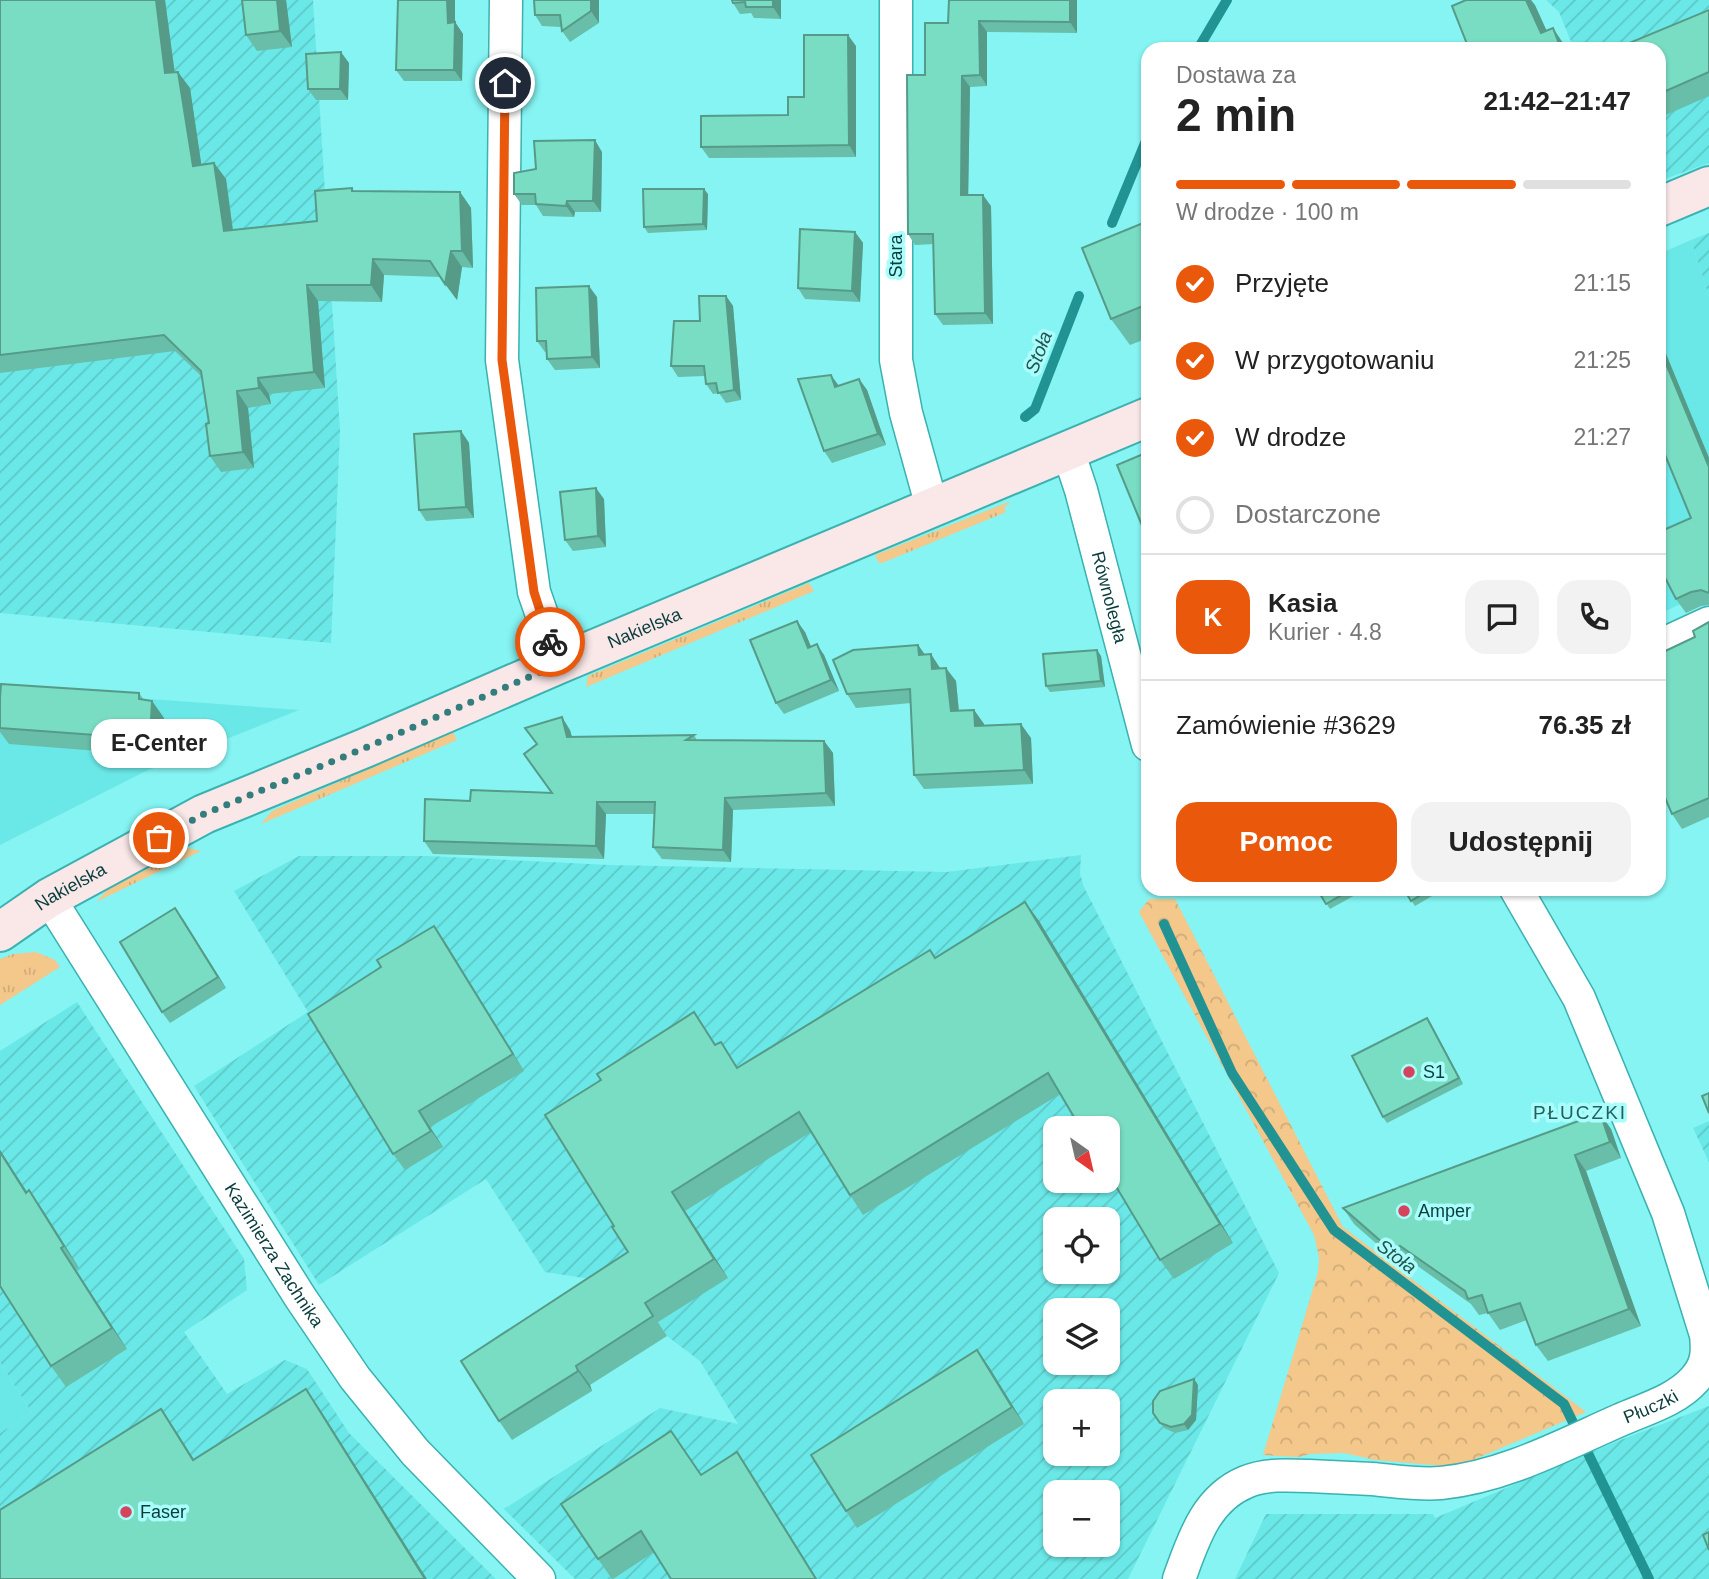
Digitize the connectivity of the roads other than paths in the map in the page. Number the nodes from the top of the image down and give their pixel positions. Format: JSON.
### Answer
{"nodes":[{"id":1,"x":506,"y":0,"type":"edge"},
{"id":2,"x":896,"y":0,"type":"edge"},
{"id":3,"x":1709,"y":186,"type":"edge"},
{"id":4,"x":1666,"y":204,"type":"edge"},
{"id":5,"x":1141,"y":420,"type":"edge"},
{"id":6,"x":1068,"y":451,"type":"junction"},
{"id":7,"x":932,"y":507,"type":"junction"},
{"id":8,"x":1709,"y":623,"type":"edge"},
{"id":9,"x":1666,"y":643,"type":"edge"},
{"id":10,"x":559,"y":664,"type":"junction"},
{"id":11,"x":1141,"y":718,"type":"edge"},
{"id":12,"x":1520,"y":896,"type":"edge"},
{"id":13,"x":50,"y":898,"type":"junction"},
{"id":14,"x":0,"y":932,"type":"edge"},
{"id":15,"x":539,"y":1579,"type":"edge"},
{"id":16,"x":1179,"y":1579,"type":"edge"}],
"edges":[{"from":1,"to":10,"type":"street"},
{"from":2,"to":7,"type":"street","name":"Stara"},
{"from":3,"to":4,"type":"street"},
{"from":5,"to":6,"type":"street","name":"Nakielska"},
{"from":6,"to":7,"type":"street","name":"Nakielska"},
{"from":6,"to":11,"type":"street","name":"Równoległa"},
{"from":7,"to":10,"type":"street","name":"Nakielska"},
{"from":8,"to":9,"type":"street"},
{"from":10,"to":13,"type":"street","name":"Nakielska"},
{"from":12,"to":16,"type":"street","name":"Płuczki"},
{"from":13,"to":14,"type":"street","name":"Nakielska"},
{"from":13,"to":15,"type":"street","name":"Kazimierza Zachnika"}]}
